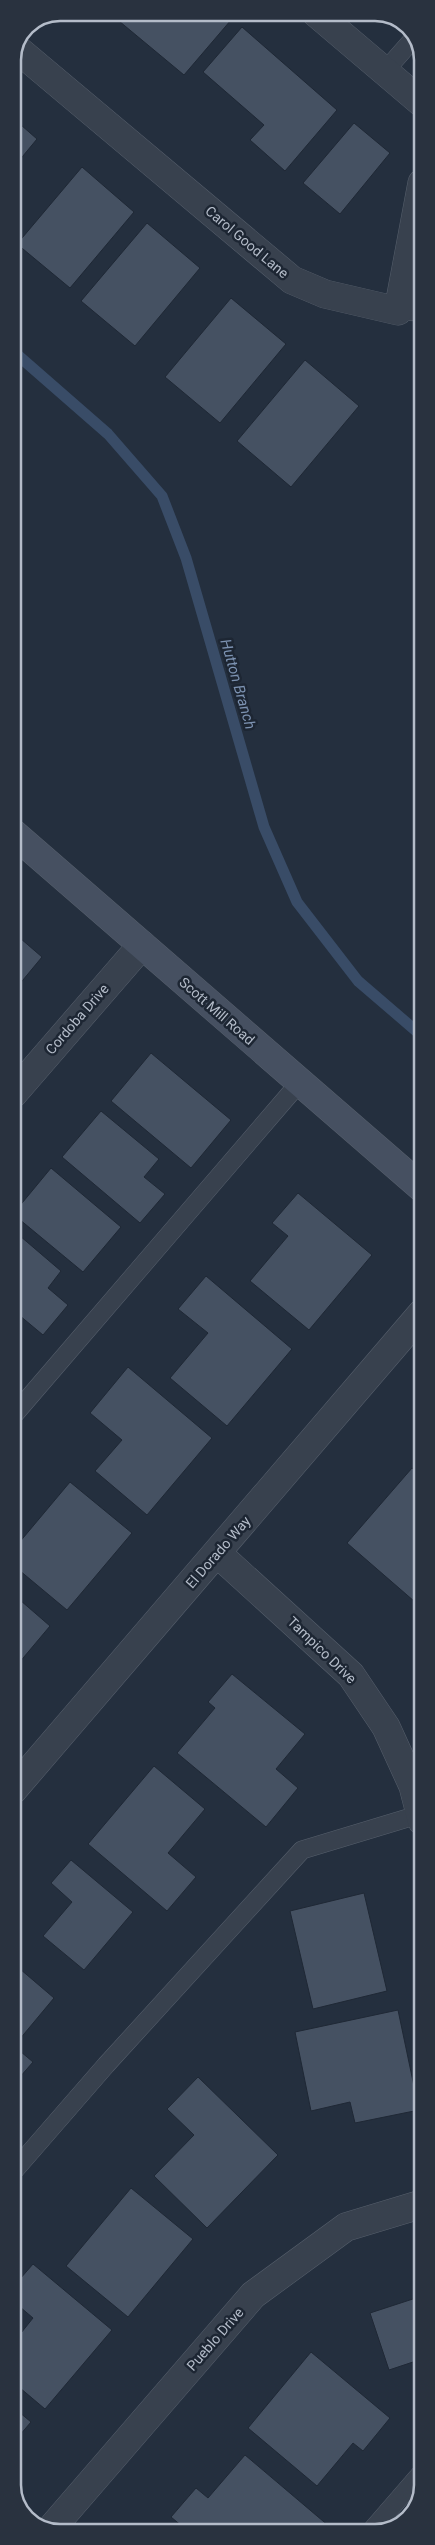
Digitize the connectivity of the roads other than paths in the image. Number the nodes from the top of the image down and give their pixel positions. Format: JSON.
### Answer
{"nodes":[{"id":1,"x":326,"y":21,"type":"edge"},
{"id":2,"x":410,"y":43,"type":"edge"},
{"id":3,"x":22,"y":53,"type":"edge"},
{"id":4,"x":385,"y":71,"type":"junction"},
{"id":5,"x":413,"y":95,"type":"edge"},
{"id":6,"x":413,"y":279,"type":"edge"},
{"id":7,"x":410,"y":312,"type":"edge"},
{"id":8,"x":21,"y":840,"type":"edge"},
{"id":9,"x":142,"y":945,"type":"junction"},
{"id":10,"x":300,"y":1082,"type":"junction"},
{"id":11,"x":21,"y":1084,"type":"edge"},
{"id":12,"x":413,"y":1181,"type":"edge"},
{"id":13,"x":414,"y":1323,"type":"edge"},
{"id":14,"x":22,"y":1406,"type":"edge"},
{"id":15,"x":217,"y":1553,"type":"junction"},
{"id":16,"x":22,"y":1780,"type":"edge"},
{"id":17,"x":414,"y":1789,"type":"edge"},
{"id":18,"x":414,"y":1820,"type":"edge"},
{"id":19,"x":22,"y":2162,"type":"edge"},
{"id":20,"x":414,"y":2206,"type":"edge"},
{"id":21,"x":414,"y":2481,"type":"edge"},
{"id":22,"x":56,"y":2523,"type":"edge"},
{"id":23,"x":378,"y":2523,"type":"edge"}],
"edges":[{"from":1,"to":4,"type":"street"},
{"from":2,"to":4,"type":"lane"},
{"from":3,"to":7,"type":"street","name":"Carol Good Lane"},
{"from":4,"to":5,"type":"street"},
{"from":6,"to":7,"type":"street","name":"Carol Good Lane"},
{"from":8,"to":9,"type":"street","name":"Scott Mill Road"},
{"from":9,"to":10,"type":"street","name":"Scott Mill Road"},
{"from":9,"to":11,"type":"street","name":"Cordoba Drive"},
{"from":10,"to":12,"type":"street","name":"Scott Mill Road"},
{"from":10,"to":14,"type":"lane"},
{"from":13,"to":15,"type":"street","name":"El Dorado Way"},
{"from":15,"to":16,"type":"street","name":"El Dorado Way"},
{"from":15,"to":17,"type":"street","name":"Tampico Drive"},
{"from":18,"to":19,"type":"lane"},
{"from":20,"to":22,"type":"street","name":"Pueblo Drive"},
{"from":21,"to":23,"type":"lane"}]}
